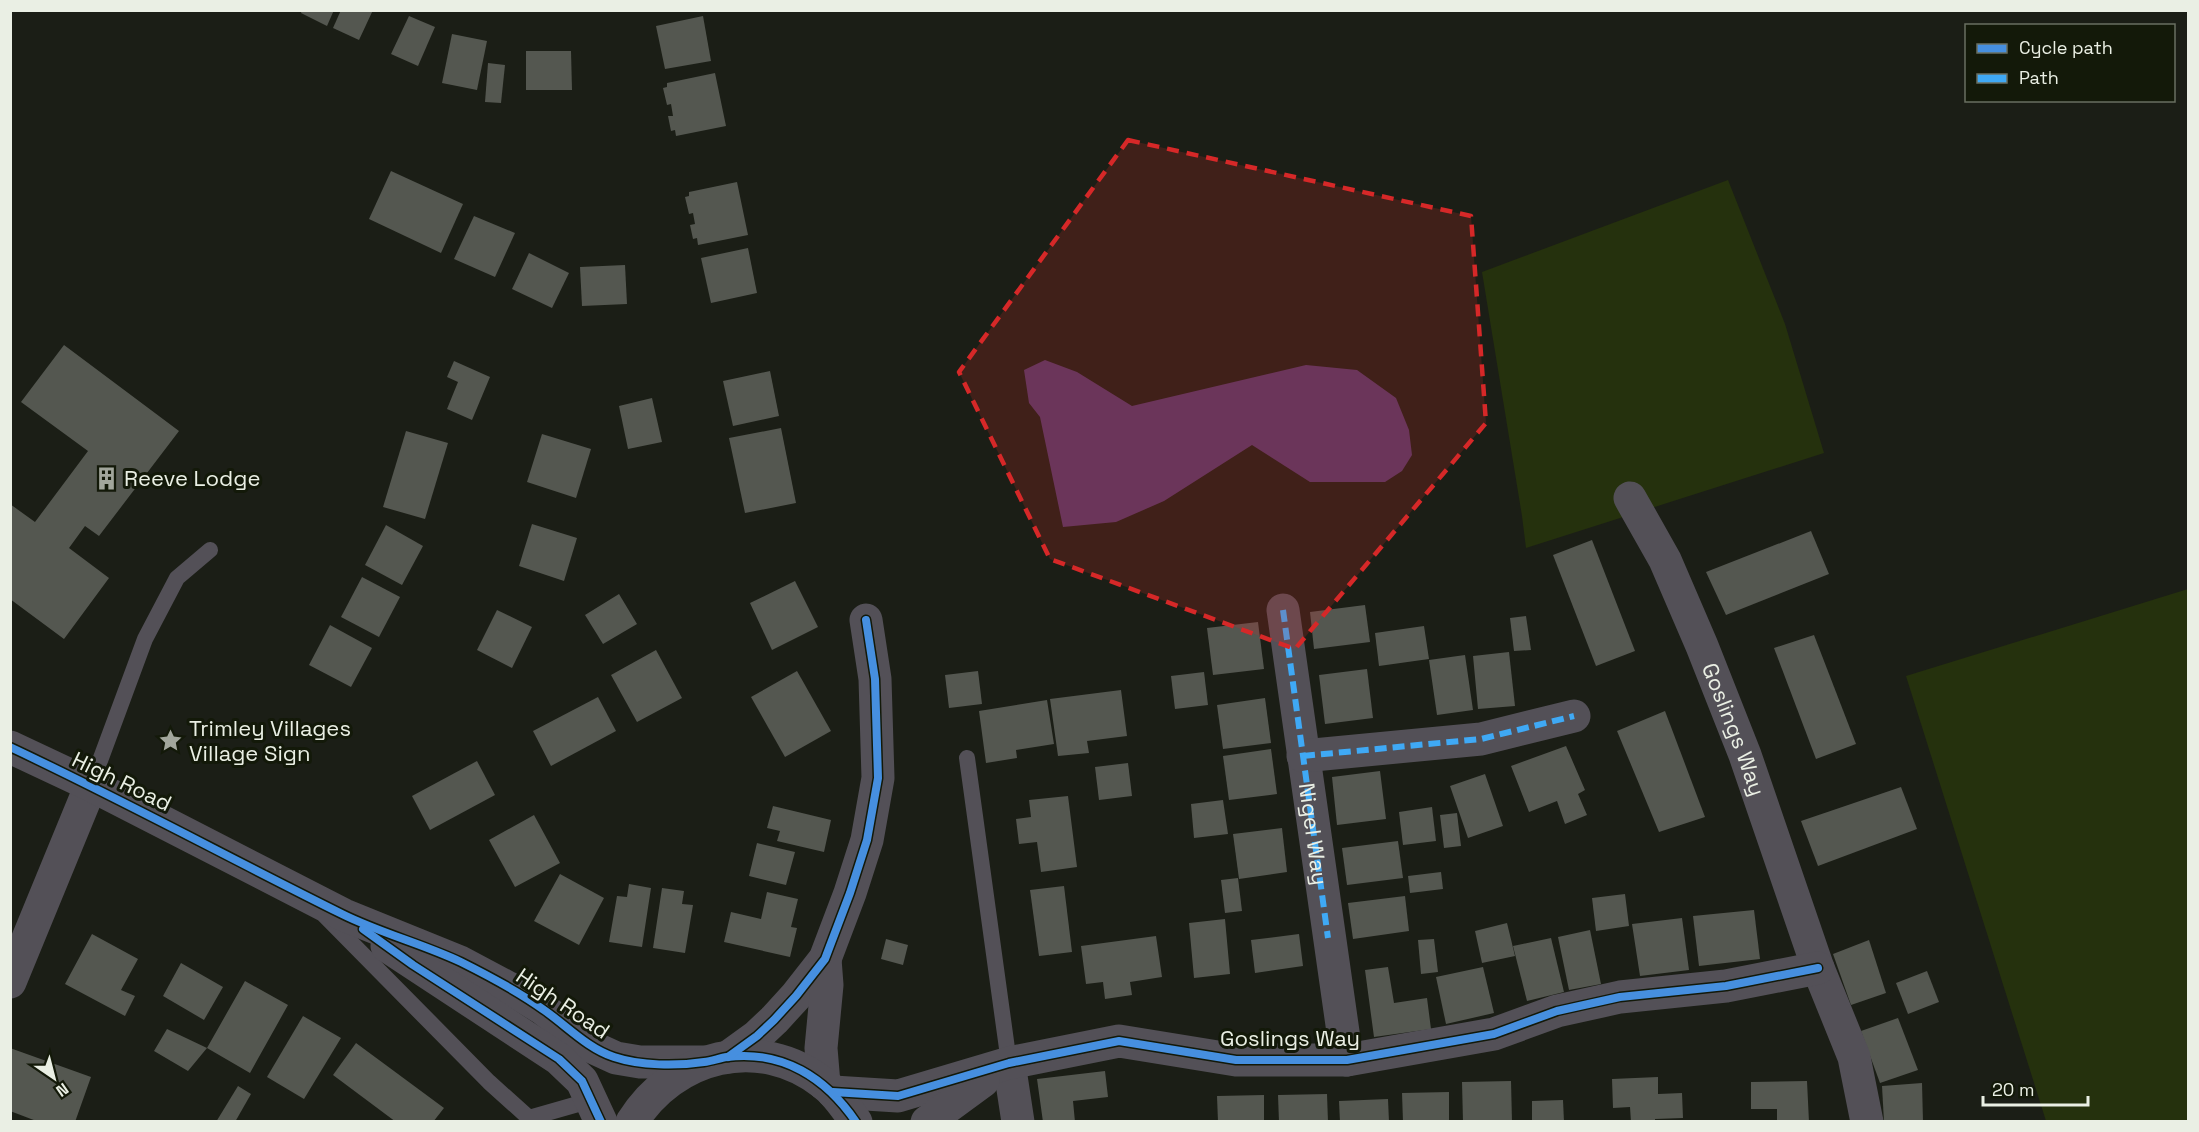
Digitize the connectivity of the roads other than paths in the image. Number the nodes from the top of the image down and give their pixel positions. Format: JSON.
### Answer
{"nodes":[{"id":1,"x":1630,"y":498,"type":"dead end"},
{"id":2,"x":210,"y":550,"type":"dead end"},
{"id":3,"x":1283,"y":610,"type":"dead end"},
{"id":4,"x":866,"y":620,"type":"dead end"},
{"id":5,"x":1574,"y":716,"type":"dead end"},
{"id":6,"x":10,"y":747,"type":"edge"},
{"id":7,"x":1303,"y":756,"type":"junction"},
{"id":8,"x":967,"y":758,"type":"dead end"},
{"id":9,"x":92,"y":785,"type":"junction"},
{"id":10,"x":301,"y":892,"type":"junction"},
{"id":11,"x":344,"y":915,"type":"junction"},
{"id":12,"x":825,"y":959,"type":"junction"},
{"id":13,"x":1818,"y":968,"type":"junction"},
{"id":14,"x":10,"y":982,"type":"edge"},
{"id":15,"x":716,"y":1060,"type":"junction"},
{"id":16,"x":1347,"y":1060,"type":"junction"},
{"id":17,"x":1009,"y":1063,"type":"junction"},
{"id":18,"x":828,"y":1088,"type":"junction"},
{"id":19,"x":596,"y":1111,"type":"edge"},
{"id":20,"x":632,"y":1122,"type":"edge"},
{"id":21,"x":856,"y":1122,"type":"edge"},
{"id":22,"x":927,"y":1122,"type":"edge"},
{"id":23,"x":1018,"y":1122,"type":"edge"},
{"id":24,"x":1867,"y":1122,"type":"edge"}],
"edges":[{"from":1,"to":13,"type":"street","name":"Goslings Way"},
{"from":2,"to":9,"type":"lane"},
{"from":3,"to":7,"type":"street","name":"Nigel Way"},
{"from":4,"to":12,"type":"street"},
{"from":5,"to":7,"type":"street"},
{"from":6,"to":9,"type":"street","name":"High Road"},
{"from":7,"to":16,"type":"street","name":"Nigel Way"},
{"from":8,"to":17,"type":"lane"},
{"from":9,"to":10,"type":"street","name":"High Road"},
{"from":9,"to":14,"type":"street"},
{"from":10,"to":11,"type":"street","name":"High Road"},
{"from":10,"to":19,"type":"lane"},
{"from":11,"to":15,"type":"street","name":"High Road"},
{"from":11,"to":19,"type":"street","name":"High Road"},
{"from":12,"to":15,"type":"street"},
{"from":12,"to":18,"type":"street"},
{"from":13,"to":16,"type":"street","name":"Goslings Way"},
{"from":13,"to":24,"type":"street","name":"Goslings Way"},
{"from":15,"to":18,"type":"street","name":"High Road"},
{"from":15,"to":20,"type":"street"},
{"from":16,"to":17,"type":"street","name":"Goslings Way"},
{"from":17,"to":18,"type":"street","name":"Goslings Way"},
{"from":17,"to":22,"type":"street","name":"Goslings Way"},
{"from":17,"to":23,"type":"street"},
{"from":18,"to":21,"type":"street"}]}
